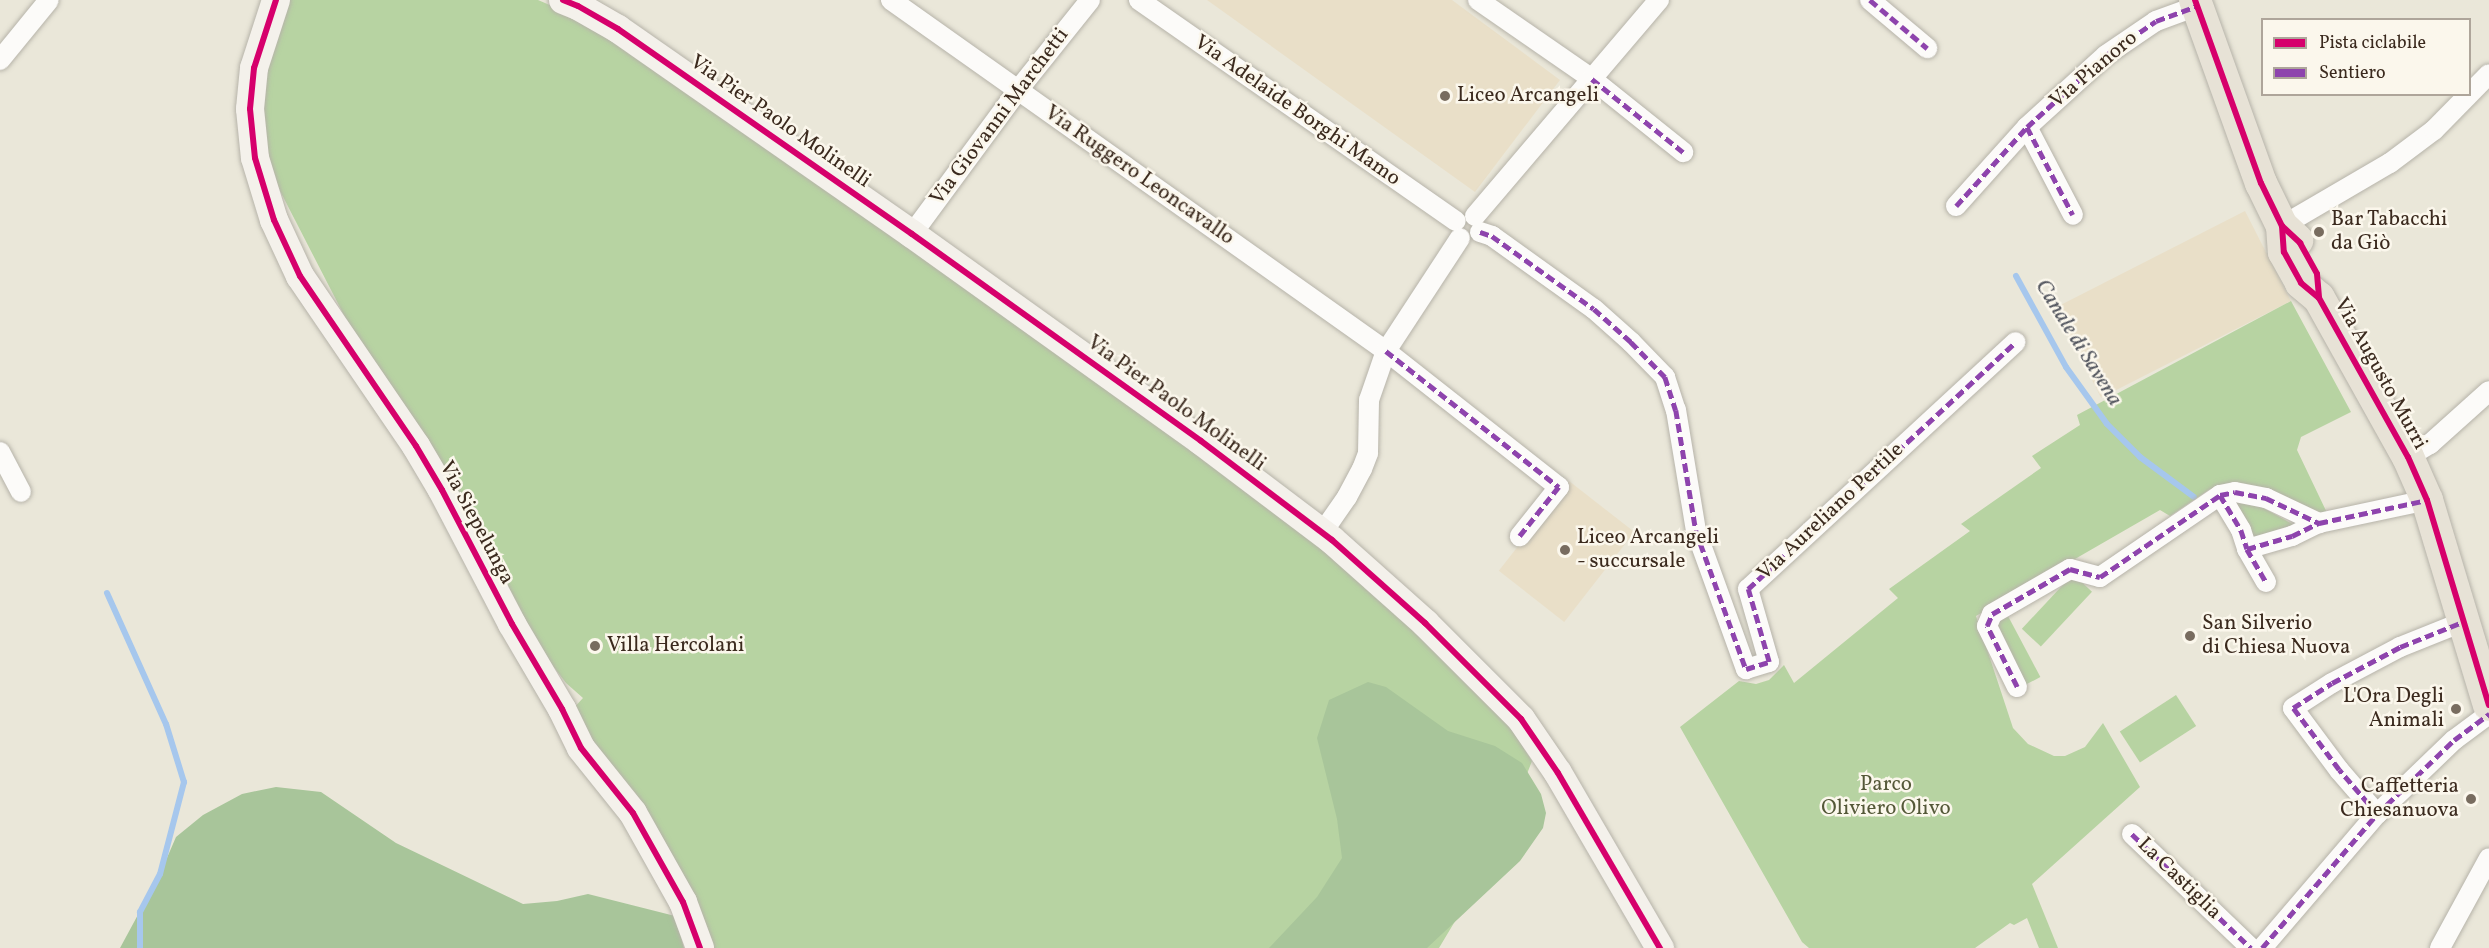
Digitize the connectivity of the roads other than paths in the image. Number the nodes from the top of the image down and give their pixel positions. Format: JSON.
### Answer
{"nodes":[{"id":1,"x":49,"y":0,"type":"edge"},
{"id":2,"x":276,"y":0,"type":"edge"},
{"id":3,"x":563,"y":0,"type":"edge"},
{"id":4,"x":891,"y":0,"type":"edge"},
{"id":5,"x":1090,"y":0,"type":"edge"},
{"id":6,"x":1139,"y":0,"type":"edge"},
{"id":7,"x":1478,"y":0,"type":"edge"},
{"id":8,"x":1659,"y":0,"type":"edge"},
{"id":9,"x":1870,"y":0,"type":"edge"},
{"id":10,"x":2196,"y":3,"type":"edge"},
{"id":11,"x":1927,"y":48,"type":"dead end"},
{"id":12,"x":0,"y":60,"type":"edge"},
{"id":13,"x":2489,"y":74,"type":"edge"},
{"id":14,"x":1592,"y":79,"type":"junction"},
{"id":15,"x":1018,"y":90,"type":"junction"},
{"id":16,"x":2471,"y":92,"type":"edge"},
{"id":17,"x":2467,"y":96,"type":"edge"},
{"id":18,"x":2027,"y":128,"type":"junction"},
{"id":19,"x":1683,"y":152,"type":"dead end"},
{"id":20,"x":1956,"y":206,"type":"dead end"},
{"id":21,"x":2073,"y":215,"type":"dead end"},
{"id":22,"x":2282,"y":226,"type":"junction"},
{"id":23,"x":1468,"y":227,"type":"junction"},
{"id":24,"x":912,"y":234,"type":"junction"},
{"id":25,"x":2016,"y":342,"type":"dead end"},
{"id":26,"x":1386,"y":351,"type":"junction"},
{"id":27,"x":2489,"y":391,"type":"edge"},
{"id":28,"x":0,"y":452,"type":"edge"},
{"id":29,"x":2408,"y":457,"type":"junction"},
{"id":30,"x":21,"y":492,"type":"dead end"},
{"id":31,"x":2220,"y":495,"type":"junction"},
{"id":32,"x":2427,"y":500,"type":"junction"},
{"id":33,"x":2319,"y":523,"type":"junction"},
{"id":34,"x":1322,"y":533,"type":"junction"},
{"id":35,"x":1520,"y":536,"type":"dead end"},
{"id":36,"x":2247,"y":549,"type":"junction"},
{"id":37,"x":2266,"y":582,"type":"dead end"},
{"id":38,"x":2465,"y":621,"type":"junction"},
{"id":39,"x":2483,"y":664,"type":"edge"},
{"id":40,"x":2017,"y":687,"type":"dead end"},
{"id":41,"x":2489,"y":705,"type":"edge"},
{"id":42,"x":2489,"y":714,"type":"edge"},
{"id":43,"x":2377,"y":814,"type":"junction"},
{"id":44,"x":2132,"y":834,"type":"dead end"},
{"id":45,"x":2489,"y":858,"type":"edge"},
{"id":46,"x":700,"y":948,"type":"edge"},
{"id":47,"x":1660,"y":948,"type":"edge"},
{"id":48,"x":2252,"y":948,"type":"edge"},
{"id":49,"x":2262,"y":948,"type":"edge"},
{"id":50,"x":2440,"y":948,"type":"edge"}],
"edges":[{"from":1,"to":12,"type":"street"},
{"from":2,"to":46,"type":"street","name":"Via Siepelunga"},
{"from":3,"to":24,"type":"street","name":"Via Pier Paolo Molinelli"},
{"from":4,"to":15,"type":"street","name":"Via Ruggero Leoncavallo"},
{"from":5,"to":15,"type":"street","name":"Via Giovanni Marchetti"},
{"from":6,"to":23,"type":"street","name":"Via Adelaide Borghi Mamo"},
{"from":7,"to":14,"type":"street"},
{"from":8,"to":14,"type":"street"},
{"from":9,"to":11,"type":"street"},
{"from":10,"to":18,"type":"street","name":"Via Pianoro"},
{"from":10,"to":22,"type":"main road","name":"Via Augusto Murri"},
{"from":13,"to":16,"type":"street"},
{"from":14,"to":19,"type":"street"},
{"from":14,"to":23,"type":"street"},
{"from":15,"to":24,"type":"street","name":"Via Giovanni Marchetti"},
{"from":15,"to":26,"type":"street","name":"Via Ruggero Leoncavallo"},
{"from":17,"to":22,"type":"street"},
{"from":18,"to":20,"type":"street","name":"Via Pianoro"},
{"from":18,"to":21,"type":"street"},
{"from":22,"to":29,"type":"main road","name":"Via Augusto Murri"},
{"from":23,"to":25,"type":"street","name":"Via Aureliano Pertile"},
{"from":23,"to":26,"type":"street"},
{"from":24,"to":34,"type":"street","name":"Via Pier Paolo Molinelli"},
{"from":26,"to":34,"type":"street"},
{"from":26,"to":35,"type":"street","name":"Via Ruggero Leoncavallo"},
{"from":27,"to":29,"type":"street"},
{"from":28,"to":30,"type":"street"},
{"from":29,"to":32,"type":"main road","name":"Via Augusto Murri"},
{"from":31,"to":33,"type":"street"},
{"from":31,"to":36,"type":"street"},
{"from":31,"to":40,"type":"street"},
{"from":32,"to":33,"type":"street"},
{"from":32,"to":38,"type":"main road","name":"Via Augusto Murri"},
{"from":33,"to":36,"type":"street"},
{"from":34,"to":47,"type":"street","name":"Via Pier Paolo Molinelli"},
{"from":36,"to":37,"type":"street"},
{"from":38,"to":39,"type":"main road","name":"Via Augusto Murri"},
{"from":38,"to":43,"type":"street"},
{"from":39,"to":41,"type":"main road","name":"Via Augusto Murri"},
{"from":42,"to":43,"type":"street"},
{"from":43,"to":49,"type":"street"},
{"from":44,"to":48,"type":"street","name":"La Castiglia"},
{"from":45,"to":50,"type":"street"}]}
